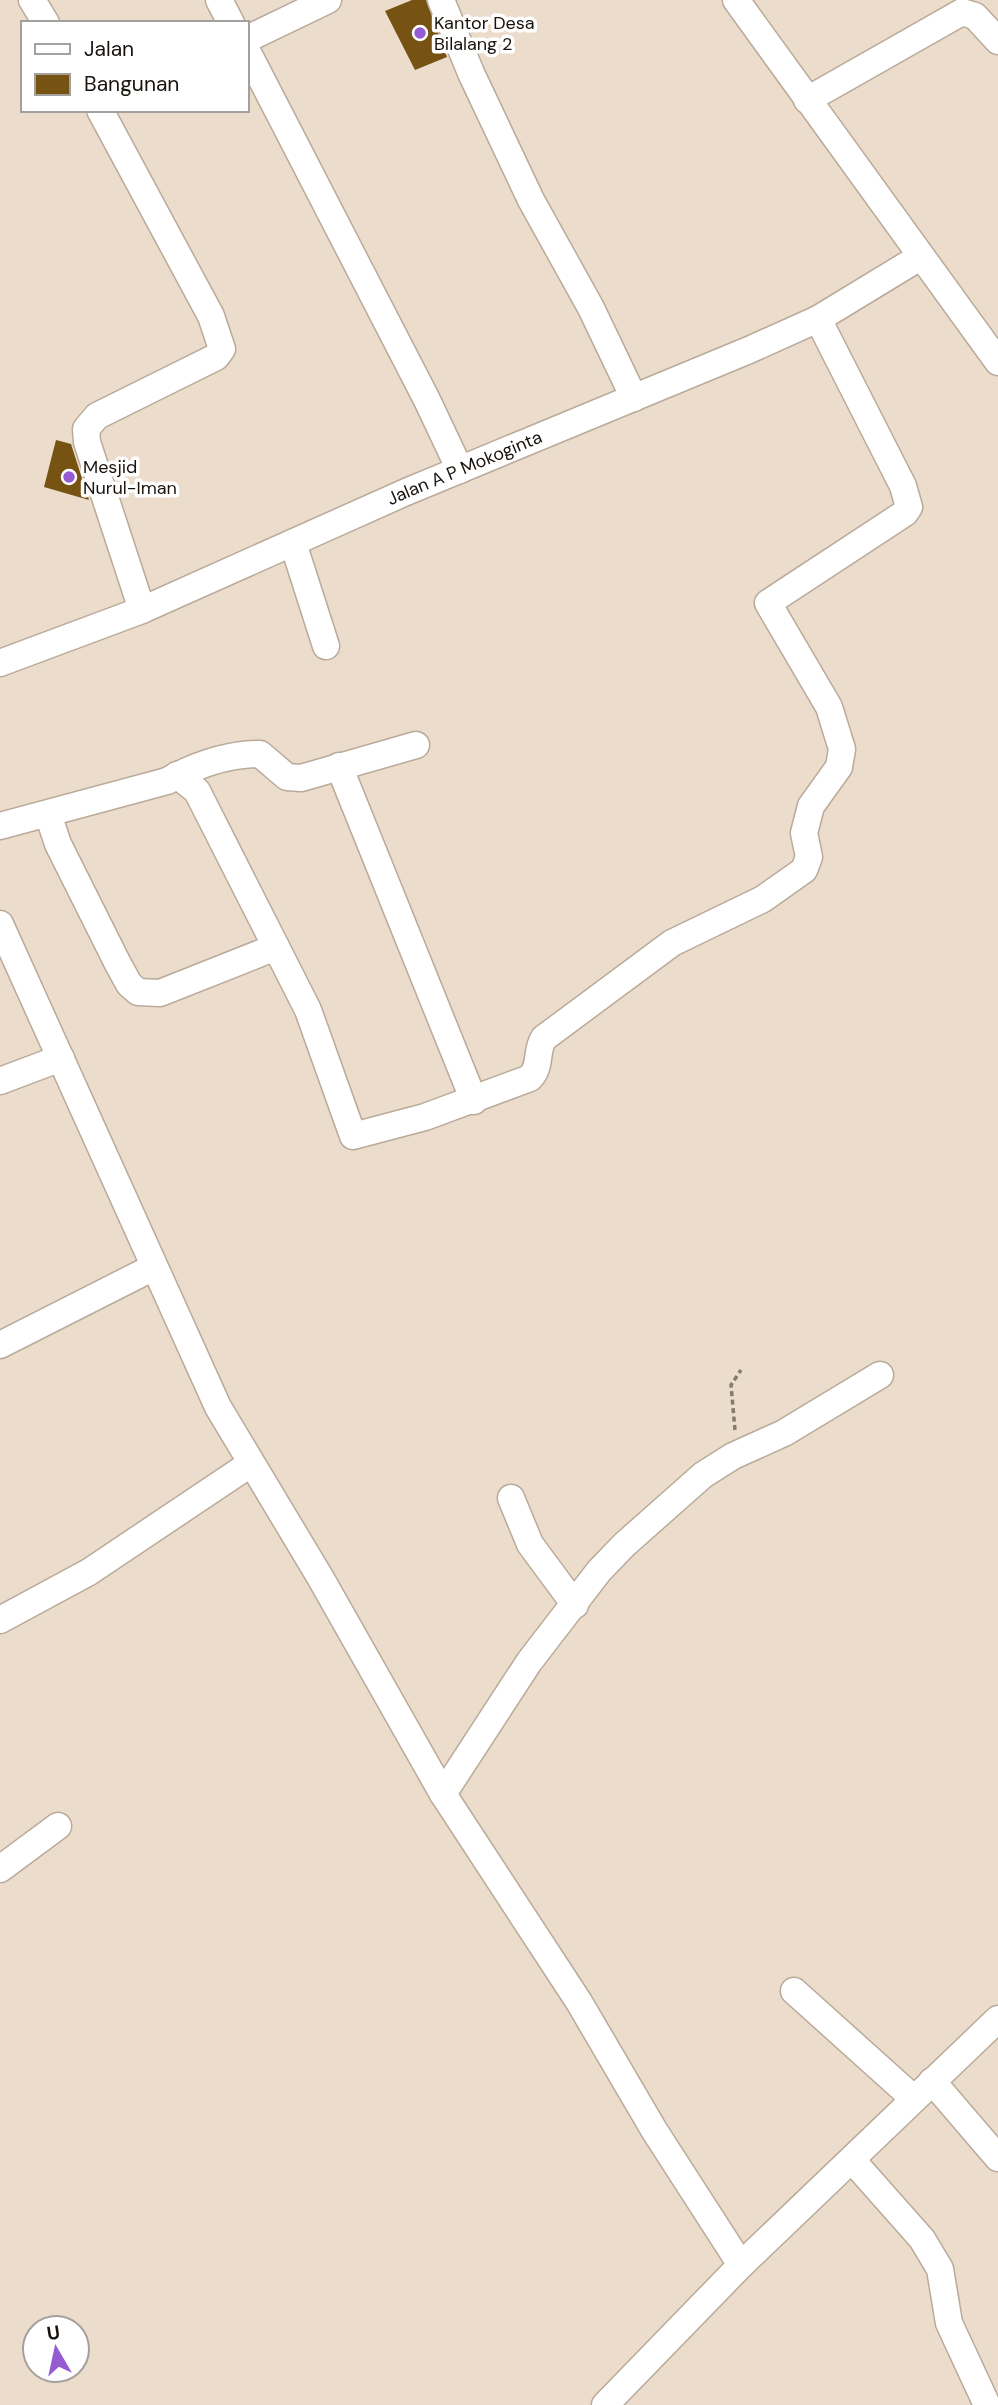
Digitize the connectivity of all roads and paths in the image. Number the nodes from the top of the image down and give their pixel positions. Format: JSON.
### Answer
{"nodes":[{"id":1,"x":33,"y":0,"type":"edge"},
{"id":2,"x":219,"y":0,"type":"edge"},
{"id":3,"x":328,"y":0,"type":"edge"},
{"id":4,"x":441,"y":0,"type":"edge"},
{"id":5,"x":736,"y":0,"type":"edge"},
{"id":6,"x":45,"y":21,"type":"edge"},
{"id":7,"x":230,"y":21,"type":"edge"},
{"id":8,"x":248,"y":38,"type":"edge"},
{"id":9,"x":998,"y":41,"type":"edge"},
{"id":10,"x":248,"y":53,"type":"edge"},
{"id":11,"x":807,"y":100,"type":"junction"},
{"id":12,"x":101,"y":112,"type":"edge"},
{"id":13,"x":920,"y":257,"type":"junction"},
{"id":14,"x":818,"y":319,"type":"junction"},
{"id":15,"x":997,"y":358,"type":"edge"},
{"id":16,"x":634,"y":398,"type":"junction"},
{"id":17,"x":460,"y":470,"type":"junction"},
{"id":18,"x":293,"y":543,"type":"junction"},
{"id":19,"x":142,"y":610,"type":"junction"},
{"id":20,"x":326,"y":646,"type":"dead end"},
{"id":21,"x":0,"y":663,"type":"edge"},
{"id":22,"x":416,"y":745,"type":"dead end"},
{"id":23,"x":339,"y":766,"type":"junction"},
{"id":24,"x":177,"y":775,"type":"junction"},
{"id":25,"x":48,"y":814,"type":"junction"},
{"id":26,"x":0,"y":826,"type":"edge"},
{"id":27,"x":0,"y":924,"type":"edge"},
{"id":28,"x":276,"y":947,"type":"junction"},
{"id":29,"x":61,"y":1058,"type":"junction"},
{"id":30,"x":0,"y":1081,"type":"edge"},
{"id":31,"x":474,"y":1101,"type":"junction"},
{"id":32,"x":153,"y":1267,"type":"junction"},
{"id":33,"x":0,"y":1345,"type":"edge"},
{"id":34,"x":741,"y":1370,"type":"dead end"},
{"id":35,"x":880,"y":1375,"type":"dead end"},
{"id":36,"x":733,"y":1456,"type":"junction"},
{"id":37,"x":250,"y":1464,"type":"junction"},
{"id":38,"x":511,"y":1498,"type":"dead end"},
{"id":39,"x":575,"y":1605,"type":"junction"},
{"id":40,"x":0,"y":1620,"type":"edge"},
{"id":41,"x":443,"y":1794,"type":"junction"},
{"id":42,"x":58,"y":1826,"type":"dead end"},
{"id":43,"x":0,"y":1869,"type":"edge"},
{"id":44,"x":794,"y":1991,"type":"dead end"},
{"id":45,"x":998,"y":2019,"type":"edge"},
{"id":46,"x":923,"y":2090,"type":"junction"},
{"id":47,"x":998,"y":2158,"type":"edge"},
{"id":48,"x":852,"y":2160,"type":"junction"},
{"id":49,"x":741,"y":2265,"type":"junction"},
{"id":50,"x":605,"y":2405,"type":"edge"},
{"id":51,"x":987,"y":2405,"type":"edge"}],
"edges":[{"from":1,"to":6,"type":"street"},
{"from":2,"to":7,"type":"street"},
{"from":3,"to":8,"type":"street"},
{"from":4,"to":16,"type":"street"},
{"from":5,"to":11,"type":"street"},
{"from":9,"to":11,"type":"street"},
{"from":10,"to":17,"type":"street"},
{"from":11,"to":13,"type":"street"},
{"from":12,"to":19,"type":"street"},
{"from":13,"to":14,"type":"street","name":"Jalan A P Mokoginta"},
{"from":13,"to":15,"type":"street"},
{"from":14,"to":16,"type":"street","name":"Jalan A P Mokoginta"},
{"from":14,"to":31,"type":"street"},
{"from":16,"to":17,"type":"street","name":"Jalan A P Mokoginta"},
{"from":17,"to":18,"type":"street","name":"Jalan A P Mokoginta"},
{"from":18,"to":19,"type":"street","name":"Jalan A P Mokoginta"},
{"from":18,"to":20,"type":"street"},
{"from":19,"to":21,"type":"street","name":"Jalan A P Mokoginta"},
{"from":22,"to":23,"type":"street"},
{"from":23,"to":24,"type":"street"},
{"from":23,"to":31,"type":"street"},
{"from":24,"to":25,"type":"street"},
{"from":24,"to":28,"type":"street"},
{"from":25,"to":26,"type":"street"},
{"from":25,"to":28,"type":"street"},
{"from":27,"to":29,"type":"street"},
{"from":28,"to":31,"type":"street"},
{"from":29,"to":30,"type":"street"},
{"from":29,"to":32,"type":"street"},
{"from":32,"to":33,"type":"street"},
{"from":32,"to":37,"type":"street"},
{"from":34,"to":36,"type":"path"},
{"from":35,"to":36,"type":"street"},
{"from":36,"to":39,"type":"street"},
{"from":37,"to":40,"type":"street"},
{"from":37,"to":41,"type":"street"},
{"from":38,"to":39,"type":"street"},
{"from":39,"to":41,"type":"street"},
{"from":41,"to":49,"type":"street"},
{"from":42,"to":43,"type":"street"},
{"from":44,"to":46,"type":"street"},
{"from":45,"to":46,"type":"street"},
{"from":46,"to":47,"type":"street"},
{"from":46,"to":48,"type":"street"},
{"from":48,"to":49,"type":"street"},
{"from":48,"to":51,"type":"street"},
{"from":49,"to":50,"type":"street"}]}
